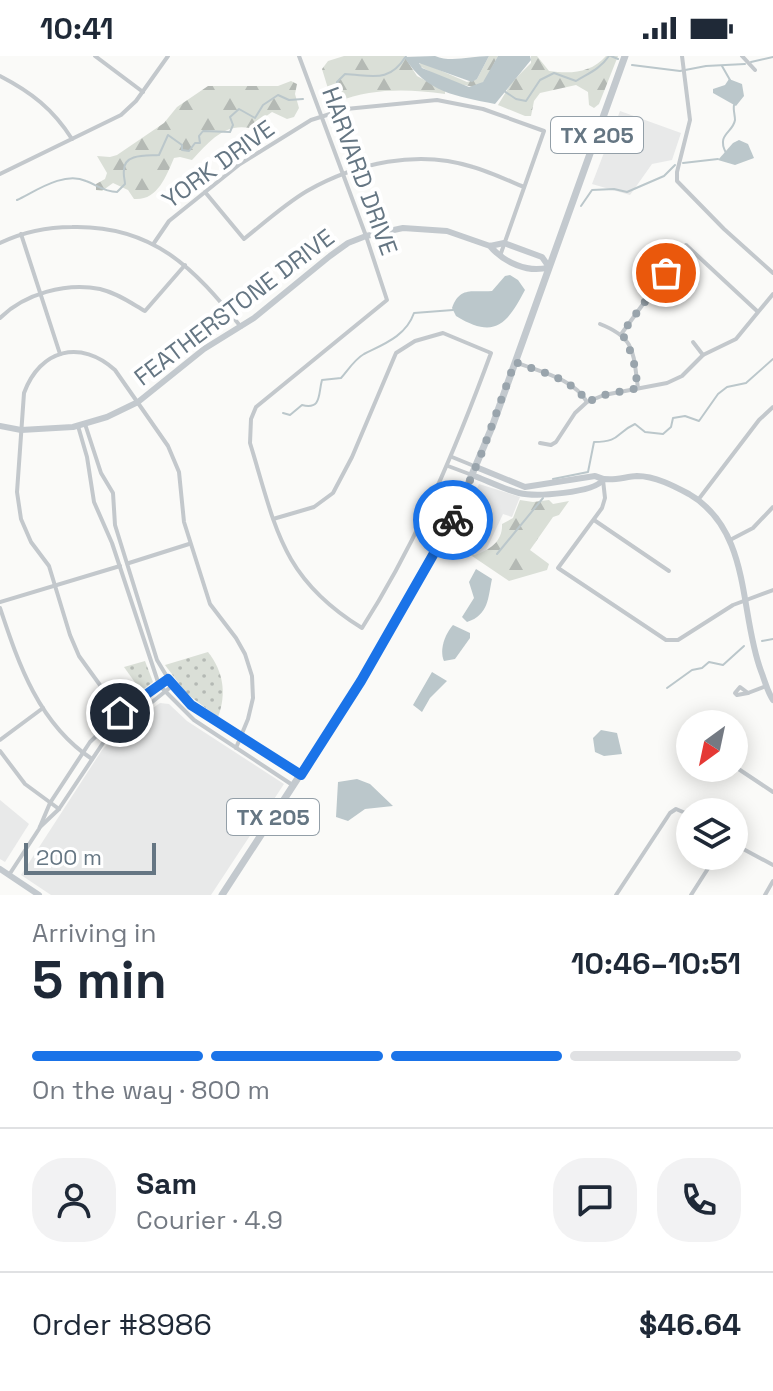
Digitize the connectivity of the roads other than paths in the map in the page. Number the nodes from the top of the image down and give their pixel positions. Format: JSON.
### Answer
{"nodes":[{"id":1,"x":95,"y":56,"type":"edge"},
{"id":2,"x":168,"y":56,"type":"edge"},
{"id":3,"x":299,"y":56,"type":"edge"},
{"id":4,"x":625,"y":56,"type":"edge"},
{"id":5,"x":742,"y":56,"type":"edge"},
{"id":6,"x":682,"y":58,"type":"edge"},
{"id":7,"x":755,"y":70,"type":"dead end"},
{"id":8,"x":0,"y":76,"type":"edge"},
{"id":9,"x":143,"y":92,"type":"junction"},
{"id":10,"x":321,"y":117,"type":"junction"},
{"id":11,"x":72,"y":140,"type":"junction"},
{"id":12,"x":342,"y":173,"type":"junction"},
{"id":13,"x":0,"y":174,"type":"edge"},
{"id":14,"x":524,"y":187,"type":"junction"},
{"id":15,"x":205,"y":192,"type":"junction"},
{"id":16,"x":21,"y":234,"type":"junction"},
{"id":17,"x":366,"y":236,"type":"junction"},
{"id":18,"x":0,"y":243,"type":"edge"},
{"id":19,"x":154,"y":243,"type":"junction"},
{"id":20,"x":504,"y":243,"type":"junction"},
{"id":21,"x":490,"y":246,"type":"junction"},
{"id":22,"x":499,"y":257,"type":"junction"},
{"id":23,"x":185,"y":265,"type":"junction"},
{"id":24,"x":549,"y":267,"type":"junction"},
{"id":25,"x":773,"y":273,"type":"edge"},
{"id":26,"x":41,"y":294,"type":"junction"},
{"id":27,"x":773,"y":294,"type":"edge"},
{"id":28,"x":757,"y":311,"type":"junction"},
{"id":29,"x":0,"y":318,"type":"edge"},
{"id":30,"x":600,"y":324,"type":"dead end"},
{"id":31,"x":241,"y":327,"type":"junction"},
{"id":32,"x":622,"y":333,"type":"junction"},
{"id":33,"x":693,"y":342,"type":"dead end"},
{"id":34,"x":60,"y":354,"type":"junction"},
{"id":35,"x":703,"y":355,"type":"junction"},
{"id":36,"x":515,"y":362,"type":"junction"},
{"id":37,"x":638,"y":388,"type":"junction"},
{"id":38,"x":138,"y":402,"type":"junction"},
{"id":39,"x":587,"y":402,"type":"junction"},
{"id":40,"x":773,"y":407,"type":"edge"},
{"id":41,"x":81,"y":425,"type":"junction"},
{"id":42,"x":0,"y":426,"type":"edge"},
{"id":43,"x":21,"y":430,"type":"junction"},
{"id":44,"x":540,"y":443,"type":"dead end"},
{"id":45,"x":452,"y":457,"type":"junction"},
{"id":46,"x":448,"y":466,"type":"junction"},
{"id":47,"x":476,"y":467,"type":"junction"},
{"id":48,"x":472,"y":475,"type":"junction"},
{"id":49,"x":603,"y":480,"type":"junction"},
{"id":50,"x":512,"y":487,"type":"junction"},
{"id":51,"x":698,"y":500,"type":"junction"},
{"id":52,"x":773,"y":507,"type":"edge"},
{"id":53,"x":273,"y":519,"type":"junction"},
{"id":54,"x":594,"y":520,"type":"junction"},
{"id":55,"x":730,"y":540,"type":"junction"},
{"id":56,"x":190,"y":544,"type":"junction"},
{"id":57,"x":127,"y":563,"type":"junction"},
{"id":58,"x":120,"y":566,"type":"junction"},
{"id":59,"x":669,"y":571,"type":"dead end"},
{"id":60,"x":56,"y":585,"type":"junction"},
{"id":61,"x":773,"y":590,"type":"edge"},
{"id":62,"x":745,"y":601,"type":"junction"},
{"id":63,"x":0,"y":605,"type":"edge"},
{"id":64,"x":144,"y":618,"type":"junction"},
{"id":65,"x":137,"y":620,"type":"junction"},
{"id":66,"x":168,"y":679,"type":"junction"},
{"id":67,"x":159,"y":685,"type":"junction"},
{"id":68,"x":173,"y":686,"type":"junction"},
{"id":69,"x":766,"y":686,"type":"junction"},
{"id":70,"x":165,"y":693,"type":"junction"},
{"id":71,"x":748,"y":693,"type":"dead end"},
{"id":72,"x":773,"y":700,"type":"edge"},
{"id":73,"x":43,"y":708,"type":"junction"},
{"id":74,"x":120,"y":713,"type":"junction"},
{"id":75,"x":126,"y":721,"type":"junction"},
{"id":76,"x":241,"y":737,"type":"junction"},
{"id":77,"x":0,"y":740,"type":"edge"},
{"id":78,"x":236,"y":748,"type":"junction"},
{"id":79,"x":0,"y":751,"type":"edge"},
{"id":80,"x":83,"y":753,"type":"junction"},
{"id":81,"x":92,"y":759,"type":"junction"},
{"id":82,"x":301,"y":775,"type":"junction"},
{"id":83,"x":748,"y":775,"type":"edge"},
{"id":84,"x":294,"y":786,"type":"junction"},
{"id":85,"x":773,"y":792,"type":"edge"},
{"id":86,"x":50,"y":803,"type":"junction"},
{"id":87,"x":59,"y":809,"type":"junction"},
{"id":88,"x":676,"y":809,"type":"edge"},
{"id":89,"x":39,"y":829,"type":"junction"},
{"id":90,"x":748,"y":852,"type":"edge"},
{"id":91,"x":773,"y":865,"type":"edge"},
{"id":92,"x":0,"y":869,"type":"edge"},
{"id":93,"x":707,"y":870,"type":"edge"},
{"id":94,"x":9,"y":875,"type":"junction"},
{"id":95,"x":773,"y":881,"type":"edge"},
{"id":96,"x":39,"y":895,"type":"edge"},
{"id":97,"x":222,"y":895,"type":"edge"},
{"id":98,"x":616,"y":895,"type":"edge"},
{"id":99,"x":691,"y":895,"type":"edge"},
{"id":100,"x":765,"y":895,"type":"edge"}],
"edges":[{"from":1,"to":9,"type":"street"},
{"from":2,"to":9,"type":"street"},
{"from":3,"to":10,"type":"street","name":"HARVARD DRIVE"},
{"from":4,"to":24,"type":"main road","number":"TX 205"},
{"from":5,"to":7,"type":"street"},
{"from":6,"to":25,"type":"street"},
{"from":8,"to":11,"type":"street"},
{"from":9,"to":11,"type":"street"},
{"from":10,"to":12,"type":"street","name":"HARVARD DRIVE"},
{"from":10,"to":14,"type":"street","name":"YORK DRIVE"},
{"from":10,"to":15,"type":"street","name":"YORK DRIVE"},
{"from":11,"to":13,"type":"street"},
{"from":12,"to":14,"type":"street"},
{"from":12,"to":15,"type":"street"},
{"from":12,"to":17,"type":"street","name":"HARVARD DRIVE"},
{"from":14,"to":20,"type":"street"},
{"from":15,"to":19,"type":"street","name":"YORK DRIVE"},
{"from":16,"to":18,"type":"street"},
{"from":16,"to":19,"type":"street"},
{"from":16,"to":26,"type":"street"},
{"from":17,"to":21,"type":"street","name":"FEATHERSTONE DRIVE"},
{"from":17,"to":31,"type":"street","name":"FEATHERSTONE DRIVE"},
{"from":17,"to":53,"type":"street","name":"HARVARD DRIVE"},
{"from":19,"to":23,"type":"street"},
{"from":20,"to":21,"type":"street"},
{"from":20,"to":22,"type":"street"},
{"from":20,"to":24,"type":"street"},
{"from":21,"to":22,"type":"street"},
{"from":22,"to":24,"type":"street"},
{"from":23,"to":26,"type":"street"},
{"from":23,"to":31,"type":"street"},
{"from":24,"to":36,"type":"main road","number":"TX 205"},
{"from":26,"to":29,"type":"street"},
{"from":26,"to":34,"type":"street"},
{"from":27,"to":28,"type":"street"},
{"from":28,"to":32,"type":"street"},
{"from":28,"to":35,"type":"street"},
{"from":30,"to":32,"type":"street"},
{"from":31,"to":38,"type":"street","name":"FEATHERSTONE DRIVE"},
{"from":32,"to":37,"type":"street"},
{"from":33,"to":35,"type":"street"},
{"from":34,"to":38,"type":"street"},
{"from":34,"to":43,"type":"street"},
{"from":35,"to":37,"type":"street"},
{"from":36,"to":39,"type":"street"},
{"from":36,"to":47,"type":"main road","number":"TX 205"},
{"from":37,"to":39,"type":"street"},
{"from":38,"to":41,"type":"street","name":"FEATHERSTONE DRIVE"},
{"from":38,"to":56,"type":"street"},
{"from":39,"to":44,"type":"street"},
{"from":40,"to":51,"type":"street"},
{"from":41,"to":43,"type":"street","name":"FEATHERSTONE DRIVE"},
{"from":41,"to":57,"type":"street"},
{"from":41,"to":58,"type":"street"},
{"from":42,"to":43,"type":"street","name":"FEATHERSTONE DRIVE"},
{"from":43,"to":60,"type":"street"},
{"from":45,"to":46,"type":"street"},
{"from":45,"to":47,"type":"street"},
{"from":45,"to":53,"type":"street"},
{"from":46,"to":48,"type":"street"},
{"from":46,"to":53,"type":"street"},
{"from":47,"to":48,"type":"main road","number":"TX 205"},
{"from":47,"to":50,"type":"street"},
{"from":48,"to":50,"type":"street"},
{"from":48,"to":82,"type":"main road","number":"TX 205"},
{"from":49,"to":50,"type":"street"},
{"from":49,"to":50,"type":"street"},
{"from":49,"to":51,"type":"street"},
{"from":49,"to":54,"type":"street"},
{"from":51,"to":55,"type":"street"},
{"from":52,"to":55,"type":"street"},
{"from":54,"to":59,"type":"street"},
{"from":54,"to":62,"type":"street"},
{"from":55,"to":62,"type":"street"},
{"from":56,"to":57,"type":"street"},
{"from":56,"to":76,"type":"street"},
{"from":57,"to":58,"type":"street"},
{"from":57,"to":64,"type":"street"},
{"from":58,"to":60,"type":"street"},
{"from":58,"to":65,"type":"street"},
{"from":60,"to":63,"type":"street"},
{"from":60,"to":74,"type":"street"},
{"from":61,"to":62,"type":"street"},
{"from":62,"to":69,"type":"street"},
{"from":63,"to":73,"type":"street"},
{"from":64,"to":65,"type":"street"},
{"from":64,"to":66,"type":"street"},
{"from":65,"to":67,"type":"street"},
{"from":66,"to":67,"type":"street"},
{"from":66,"to":68,"type":"street"},
{"from":67,"to":70,"type":"street"},
{"from":67,"to":74,"type":"street"},
{"from":68,"to":70,"type":"street"},
{"from":68,"to":76,"type":"street"},
{"from":69,"to":71,"type":"street"},
{"from":69,"to":72,"type":"street"},
{"from":70,"to":75,"type":"street"},
{"from":70,"to":78,"type":"street"},
{"from":73,"to":77,"type":"street"},
{"from":73,"to":80,"type":"street"},
{"from":74,"to":75,"type":"street"},
{"from":74,"to":80,"type":"street"},
{"from":75,"to":81,"type":"street"},
{"from":76,"to":78,"type":"street"},
{"from":76,"to":82,"type":"street"},
{"from":78,"to":84,"type":"street"},
{"from":79,"to":86,"type":"street"},
{"from":80,"to":81,"type":"street"},
{"from":80,"to":86,"type":"street"},
{"from":81,"to":87,"type":"street"},
{"from":82,"to":84,"type":"main road","number":"TX 205"},
{"from":83,"to":85,"type":"street"},
{"from":84,"to":97,"type":"main road","number":"TX 205"},
{"from":86,"to":87,"type":"street"},
{"from":86,"to":89,"type":"street"},
{"from":87,"to":89,"type":"street"},
{"from":88,"to":98,"type":"street"},
{"from":89,"to":94,"type":"street"},
{"from":90,"to":91,"type":"street"},
{"from":92,"to":94,"type":"street"},
{"from":93,"to":99,"type":"street"},
{"from":94,"to":96,"type":"street"},
{"from":95,"to":100,"type":"street"}]}
